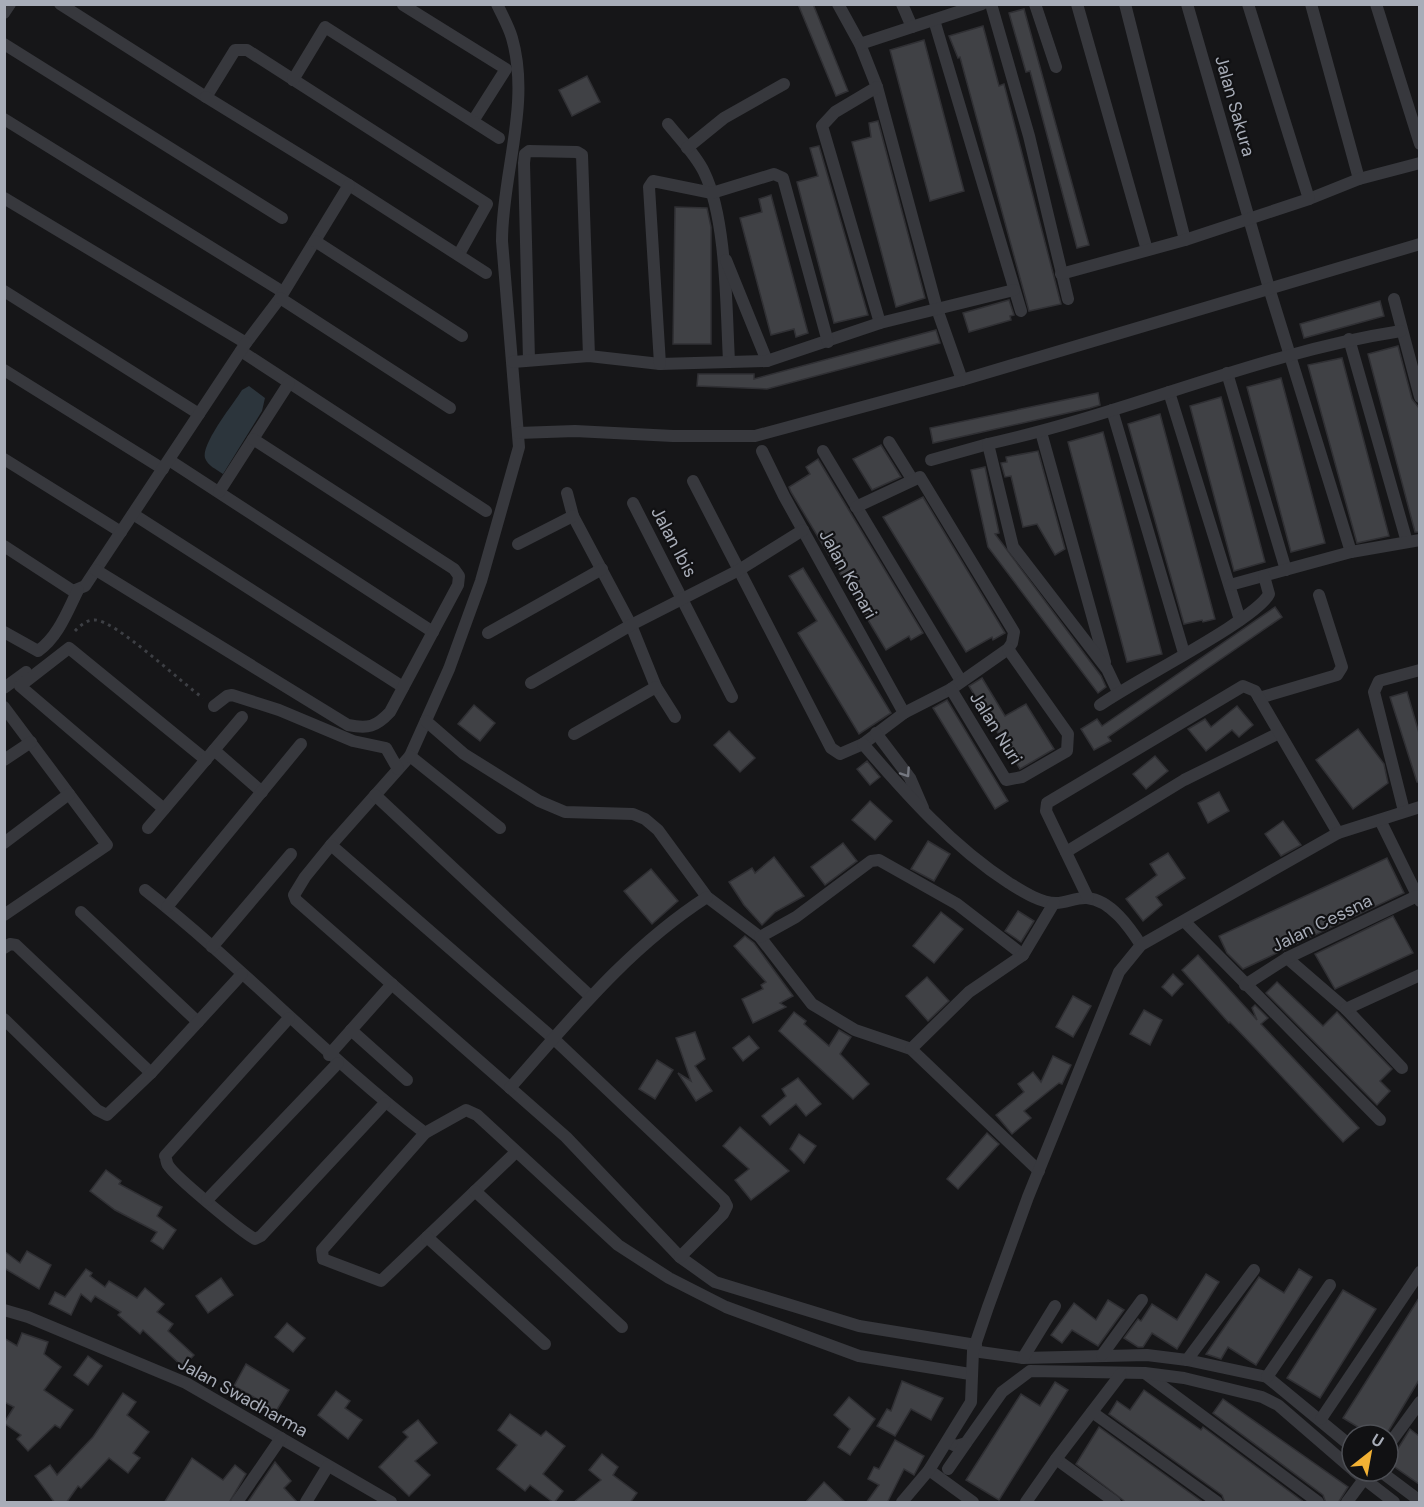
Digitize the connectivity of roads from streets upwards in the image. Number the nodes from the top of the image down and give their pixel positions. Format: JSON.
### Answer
{"nodes":[{"id":1,"x":10,"y":4,"type":"edge"},
{"id":2,"x":60,"y":4,"type":"edge"},
{"id":3,"x":403,"y":4,"type":"edge"},
{"id":4,"x":497,"y":4,"type":"edge"},
{"id":5,"x":838,"y":4,"type":"edge"},
{"id":6,"x":902,"y":4,"type":"edge"},
{"id":7,"x":982,"y":4,"type":"edge"},
{"id":8,"x":991,"y":4,"type":"edge"},
{"id":9,"x":1035,"y":4,"type":"edge"},
{"id":10,"x":1077,"y":4,"type":"edge"},
{"id":11,"x":1125,"y":4,"type":"edge"},
{"id":12,"x":1187,"y":4,"type":"edge"},
{"id":13,"x":1248,"y":4,"type":"edge"},
{"id":14,"x":1311,"y":4,"type":"edge"},
{"id":15,"x":1376,"y":4,"type":"edge"},
{"id":16,"x":4,"y":13,"type":"edge"},
{"id":17,"x":934,"y":20,"type":"junction"},
{"id":18,"x":912,"y":27,"type":"junction"},
{"id":19,"x":4,"y":44,"type":"edge"},
{"id":20,"x":860,"y":44,"type":"junction"},
{"id":21,"x":1056,"y":67,"type":"dead end"},
{"id":22,"x":293,"y":80,"type":"junction"},
{"id":23,"x":784,"y":84,"type":"dead end"},
{"id":24,"x":877,"y":87,"type":"junction"},
{"id":25,"x":206,"y":98,"type":"junction"},
{"id":26,"x":4,"y":119,"type":"edge"},
{"id":27,"x":473,"y":121,"type":"junction"},
{"id":28,"x":668,"y":124,"type":"dead end"},
{"id":29,"x":499,"y":138,"type":"dead end"},
{"id":30,"x":1419,"y":144,"type":"edge"},
{"id":31,"x":687,"y":148,"type":"junction"},
{"id":32,"x":1419,"y":163,"type":"edge"},
{"id":33,"x":1359,"y":179,"type":"junction"},
{"id":34,"x":349,"y":185,"type":"junction"},
{"id":35,"x":712,"y":193,"type":"junction"},
{"id":36,"x":4,"y":198,"type":"edge"},
{"id":37,"x":1309,"y":200,"type":"junction"},
{"id":38,"x":282,"y":218,"type":"dead end"},
{"id":39,"x":1250,"y":218,"type":"junction"},
{"id":40,"x":1185,"y":240,"type":"junction"},
{"id":41,"x":315,"y":241,"type":"junction"},
{"id":42,"x":1419,"y":244,"type":"edge"},
{"id":43,"x":722,"y":250,"type":"junction"},
{"id":44,"x":1147,"y":250,"type":"junction"},
{"id":45,"x":459,"y":254,"type":"junction"},
{"id":46,"x":486,"y":273,"type":"dead end"},
{"id":47,"x":1061,"y":274,"type":"junction"},
{"id":48,"x":1269,"y":288,"type":"junction"},
{"id":49,"x":1014,"y":290,"type":"junction"},
{"id":50,"x":4,"y":291,"type":"edge"},
{"id":51,"x":282,"y":295,"type":"junction"},
{"id":52,"x":1068,"y":299,"type":"dead end"},
{"id":53,"x":1394,"y":299,"type":"dead end"},
{"id":54,"x":938,"y":309,"type":"junction"},
{"id":55,"x":1021,"y":312,"type":"dead end"},
{"id":56,"x":880,"y":323,"type":"junction"},
{"id":57,"x":1401,"y":331,"type":"junction"},
{"id":58,"x":462,"y":336,"type":"dead end"},
{"id":59,"x":1349,"y":339,"type":"junction"},
{"id":60,"x":828,"y":342,"type":"junction"},
{"id":61,"x":243,"y":347,"type":"junction"},
{"id":62,"x":1291,"y":353,"type":"junction"},
{"id":63,"x":589,"y":356,"type":"junction"},
{"id":64,"x":529,"y":360,"type":"junction"},
{"id":65,"x":729,"y":361,"type":"junction"},
{"id":66,"x":766,"y":361,"type":"junction"},
{"id":67,"x":513,"y":362,"type":"junction"},
{"id":68,"x":660,"y":364,"type":"junction"},
{"id":69,"x":4,"y":370,"type":"edge"},
{"id":70,"x":1227,"y":373,"type":"junction"},
{"id":71,"x":962,"y":380,"type":"junction"},
{"id":72,"x":289,"y":383,"type":"junction"},
{"id":73,"x":1168,"y":392,"type":"junction"},
{"id":74,"x":1419,"y":397,"type":"edge"},
{"id":75,"x":450,"y":408,"type":"dead end"},
{"id":76,"x":1112,"y":410,"type":"junction"},
{"id":77,"x":199,"y":414,"type":"junction"},
{"id":78,"x":1041,"y":432,"type":"junction"},
{"id":79,"x":518,"y":433,"type":"junction"},
{"id":80,"x":253,"y":439,"type":"junction"},
{"id":81,"x":889,"y":442,"type":"dead end"},
{"id":82,"x":988,"y":444,"type":"junction"},
{"id":83,"x":762,"y":450,"type":"dead end"},
{"id":84,"x":823,"y":451,"type":"dead end"},
{"id":85,"x":4,"y":459,"type":"edge"},
{"id":86,"x":931,"y":460,"type":"dead end"},
{"id":87,"x":166,"y":465,"type":"junction"},
{"id":88,"x":912,"y":479,"type":"junction"},
{"id":89,"x":693,"y":481,"type":"dead end"},
{"id":90,"x":219,"y":492,"type":"junction"},
{"id":91,"x":567,"y":493,"type":"dead end"},
{"id":92,"x":633,"y":503,"type":"dead end"},
{"id":93,"x":856,"y":507,"type":"junction"},
{"id":94,"x":486,"y":511,"type":"dead end"},
{"id":95,"x":133,"y":514,"type":"junction"},
{"id":96,"x":573,"y":516,"type":"junction"},
{"id":97,"x":803,"y":530,"type":"junction"},
{"id":98,"x":122,"y":532,"type":"junction"},
{"id":99,"x":1419,"y":540,"type":"edge"},
{"id":100,"x":1407,"y":542,"type":"junction"},
{"id":101,"x":518,"y":544,"type":"dead end"},
{"id":102,"x":4,"y":546,"type":"edge"},
{"id":103,"x":1351,"y":552,"type":"junction"},
{"id":104,"x":602,"y":569,"type":"junction"},
{"id":105,"x":96,"y":570,"type":"junction"},
{"id":106,"x":739,"y":570,"type":"junction"},
{"id":107,"x":1286,"y":570,"type":"junction"},
{"id":108,"x":1264,"y":576,"type":"junction"},
{"id":109,"x":1230,"y":585,"type":"junction"},
{"id":110,"x":78,"y":591,"type":"junction"},
{"id":111,"x":1319,"y":595,"type":"dead end"},
{"id":112,"x":683,"y":599,"type":"junction"},
{"id":113,"x":1240,"y":620,"type":"junction"},
{"id":114,"x":631,"y":625,"type":"junction"},
{"id":115,"x":4,"y":632,"type":"edge"},
{"id":116,"x":433,"y":632,"type":"junction"},
{"id":117,"x":488,"y":633,"type":"dead end"},
{"id":118,"x":1008,"y":649,"type":"junction"},
{"id":119,"x":1184,"y":652,"type":"junction"},
{"id":120,"x":41,"y":660,"type":"dead end"},
{"id":121,"x":1107,"y":669,"type":"junction"},
{"id":122,"x":1419,"y":670,"type":"edge"},
{"id":123,"x":531,"y":683,"type":"dead end"},
{"id":124,"x":956,"y":685,"type":"junction"},
{"id":125,"x":403,"y":687,"type":"junction"},
{"id":126,"x":656,"y":687,"type":"junction"},
{"id":127,"x":4,"y":688,"type":"edge"},
{"id":128,"x":1118,"y":692,"type":"junction"},
{"id":129,"x":732,"y":697,"type":"dead end"},
{"id":130,"x":1259,"y":698,"type":"junction"},
{"id":131,"x":214,"y":705,"type":"road end"},
{"id":132,"x":1100,"y":705,"type":"dead end"},
{"id":133,"x":4,"y":707,"type":"edge"},
{"id":134,"x":904,"y":713,"type":"junction"},
{"id":135,"x":242,"y":717,"type":"dead end"},
{"id":136,"x":675,"y":717,"type":"dead end"},
{"id":137,"x":426,"y":721,"type":"junction"},
{"id":138,"x":876,"y":733,"type":"junction"},
{"id":139,"x":574,"y":734,"type":"dead end"},
{"id":140,"x":1280,"y":734,"type":"junction"},
{"id":141,"x":31,"y":742,"type":"junction"},
{"id":142,"x":301,"y":744,"type":"dead end"},
{"id":143,"x":862,"y":744,"type":"junction"},
{"id":144,"x":210,"y":755,"type":"junction"},
{"id":145,"x":410,"y":756,"type":"junction"},
{"id":146,"x":4,"y":760,"type":"edge"},
{"id":147,"x":398,"y":769,"type":"junction"},
{"id":148,"x":262,"y":792,"type":"junction"},
{"id":149,"x":69,"y":794,"type":"junction"},
{"id":150,"x":375,"y":795,"type":"junction"},
{"id":151,"x":1419,"y":807,"type":"edge"},
{"id":152,"x":164,"y":809,"type":"junction"},
{"id":153,"x":1404,"y":811,"type":"junction"},
{"id":154,"x":927,"y":818,"type":"junction"},
{"id":155,"x":1380,"y":819,"type":"junction"},
{"id":156,"x":148,"y":828,"type":"dead end"},
{"id":157,"x":500,"y":828,"type":"dead end"},
{"id":158,"x":1338,"y":833,"type":"junction"},
{"id":159,"x":4,"y":843,"type":"edge"},
{"id":160,"x":331,"y":845,"type":"junction"},
{"id":161,"x":1066,"y":852,"type":"junction"},
{"id":162,"x":291,"y":854,"type":"dead end"},
{"id":163,"x":145,"y":890,"type":"dead end"},
{"id":164,"x":707,"y":897,"type":"junction"},
{"id":165,"x":1088,"y":898,"type":"junction"},
{"id":166,"x":1418,"y":898,"type":"edge"},
{"id":167,"x":1054,"y":903,"type":"junction"},
{"id":168,"x":167,"y":907,"type":"junction"},
{"id":169,"x":81,"y":912,"type":"dead end"},
{"id":170,"x":4,"y":915,"type":"edge"},
{"id":171,"x":1184,"y":921,"type":"junction"},
{"id":172,"x":760,"y":938,"type":"junction"},
{"id":173,"x":1141,"y":945,"type":"junction"},
{"id":174,"x":212,"y":947,"type":"junction"},
{"id":175,"x":4,"y":948,"type":"edge"},
{"id":176,"x":1023,"y":955,"type":"junction"},
{"id":177,"x":1287,"y":958,"type":"junction"},
{"id":178,"x":242,"y":974,"type":"junction"},
{"id":179,"x":1419,"y":975,"type":"edge"},
{"id":180,"x":392,"y":984,"type":"junction"},
{"id":181,"x":1245,"y":985,"type":"junction"},
{"id":182,"x":590,"y":996,"type":"junction"},
{"id":183,"x":1346,"y":1009,"type":"junction"},
{"id":184,"x":289,"y":1018,"type":"junction"},
{"id":185,"x":4,"y":1019,"type":"edge"},
{"id":186,"x":198,"y":1022,"type":"junction"},
{"id":187,"x":351,"y":1030,"type":"junction"},
{"id":188,"x":554,"y":1039,"type":"junction"},
{"id":189,"x":911,"y":1049,"type":"junction"},
{"id":190,"x":334,"y":1059,"type":"junction"},
{"id":191,"x":1402,"y":1068,"type":"dead end"},
{"id":192,"x":151,"y":1073,"type":"junction"},
{"id":193,"x":407,"y":1080,"type":"dead end"},
{"id":194,"x":510,"y":1088,"type":"junction"},
{"id":195,"x":385,"y":1102,"type":"junction"},
{"id":196,"x":1380,"y":1120,"type":"dead end"},
{"id":197,"x":425,"y":1133,"type":"junction"},
{"id":198,"x":516,"y":1152,"type":"junction"},
{"id":199,"x":1039,"y":1171,"type":"junction"},
{"id":200,"x":475,"y":1191,"type":"junction"},
{"id":201,"x":207,"y":1200,"type":"junction"},
{"id":202,"x":427,"y":1237,"type":"junction"},
{"id":203,"x":680,"y":1257,"type":"junction"},
{"id":204,"x":1254,"y":1270,"type":"dead end"},
{"id":205,"x":1419,"y":1272,"type":"edge"},
{"id":206,"x":1330,"y":1285,"type":"dead end"},
{"id":207,"x":1143,"y":1300,"type":"dead end"},
{"id":208,"x":1055,"y":1306,"type":"dead end"},
{"id":209,"x":4,"y":1310,"type":"edge"},
{"id":210,"x":622,"y":1327,"type":"dead end"},
{"id":211,"x":545,"y":1344,"type":"dead end"},
{"id":212,"x":1102,"y":1355,"type":"junction"},
{"id":213,"x":1023,"y":1358,"type":"junction"},
{"id":214,"x":973,"y":1359,"type":"junction"},
{"id":215,"x":1187,"y":1360,"type":"junction"},
{"id":216,"x":1145,"y":1373,"type":"junction"},
{"id":217,"x":1121,"y":1374,"type":"junction"},
{"id":218,"x":1267,"y":1377,"type":"junction"},
{"id":219,"x":1419,"y":1403,"type":"edge"},
{"id":220,"x":1092,"y":1412,"type":"junction"},
{"id":221,"x":1321,"y":1419,"type":"junction"},
{"id":222,"x":1400,"y":1429,"type":"edge"},
{"id":223,"x":1340,"y":1436,"type":"edge"},
{"id":224,"x":281,"y":1438,"type":"junction"},
{"id":225,"x":947,"y":1442,"type":"junction"},
{"id":226,"x":966,"y":1443,"type":"junction"},
{"id":227,"x":1056,"y":1459,"type":"junction"},
{"id":228,"x":1340,"y":1459,"type":"edge"},
{"id":229,"x":328,"y":1466,"type":"junction"},
{"id":230,"x":948,"y":1469,"type":"dead end"},
{"id":231,"x":929,"y":1470,"type":"junction"},
{"id":232,"x":1361,"y":1483,"type":"edge"},
{"id":233,"x":1375,"y":1483,"type":"edge"},
{"id":234,"x":1396,"y":1483,"type":"edge"},
{"id":235,"x":1419,"y":1501,"type":"edge"},
{"id":236,"x":237,"y":1503,"type":"edge"},
{"id":237,"x":306,"y":1503,"type":"edge"},
{"id":238,"x":391,"y":1503,"type":"edge"},
{"id":239,"x":902,"y":1503,"type":"edge"},
{"id":240,"x":973,"y":1503,"type":"edge"},
{"id":241,"x":1026,"y":1503,"type":"edge"},
{"id":242,"x":1115,"y":1503,"type":"edge"},
{"id":243,"x":1217,"y":1503,"type":"edge"},
{"id":244,"x":1318,"y":1503,"type":"edge"},
{"id":245,"x":1347,"y":1503,"type":"edge"},
{"id":246,"x":1394,"y":1503,"type":"edge"}],
"edges":[{"from":1,"to":16,"type":"street"},
{"from":2,"to":25,"type":"street"},
{"from":3,"to":27,"type":"street"},
{"from":4,"to":67,"type":"street"},
{"from":5,"to":20,"type":"street"},
{"from":6,"to":18,"type":"street"},
{"from":7,"to":17,"type":"street"},
{"from":8,"to":47,"type":"street"},
{"from":9,"to":21,"type":"street"},
{"from":10,"to":44,"type":"street"},
{"from":11,"to":40,"type":"street"},
{"from":12,"to":39,"type":"street","name":"Jalan Sakura"},
{"from":13,"to":37,"type":"street"},
{"from":14,"to":33,"type":"street"},
{"from":15,"to":30,"type":"street"},
{"from":17,"to":18,"type":"street"},
{"from":17,"to":49,"type":"street"},
{"from":18,"to":20,"type":"street"},
{"from":19,"to":38,"type":"street"},
{"from":20,"to":24,"type":"street"},
{"from":22,"to":25,"type":"street"},
{"from":22,"to":27,"type":"street"},
{"from":22,"to":45,"type":"street"},
{"from":23,"to":31,"type":"street"},
{"from":24,"to":54,"type":"street"},
{"from":24,"to":56,"type":"street"},
{"from":25,"to":34,"type":"street"},
{"from":26,"to":51,"type":"street"},
{"from":27,"to":29,"type":"street"},
{"from":28,"to":31,"type":"street"},
{"from":31,"to":35,"type":"street"},
{"from":32,"to":33,"type":"street"},
{"from":33,"to":37,"type":"street"},
{"from":34,"to":41,"type":"street"},
{"from":34,"to":45,"type":"street"},
{"from":35,"to":43,"type":"street"},
{"from":35,"to":60,"type":"street"},
{"from":35,"to":68,"type":"street"},
{"from":36,"to":61,"type":"street"},
{"from":37,"to":39,"type":"street"},
{"from":39,"to":40,"type":"street"},
{"from":39,"to":48,"type":"street","name":"Jalan Sakura"},
{"from":40,"to":44,"type":"street"},
{"from":41,"to":51,"type":"street"},
{"from":41,"to":58,"type":"street"},
{"from":42,"to":48,"type":"street"},
{"from":43,"to":65,"type":"street"},
{"from":43,"to":66,"type":"street"},
{"from":44,"to":47,"type":"street"},
{"from":45,"to":46,"type":"street"},
{"from":47,"to":52,"type":"street"},
{"from":48,"to":62,"type":"street","name":"Jalan Sakura"},
{"from":48,"to":71,"type":"street"},
{"from":49,"to":54,"type":"street"},
{"from":49,"to":55,"type":"street"},
{"from":50,"to":77,"type":"street"},
{"from":51,"to":61,"type":"street"},
{"from":51,"to":75,"type":"street"},
{"from":53,"to":57,"type":"street"},
{"from":54,"to":56,"type":"street"},
{"from":54,"to":71,"type":"street"},
{"from":56,"to":60,"type":"street"},
{"from":57,"to":59,"type":"street"},
{"from":57,"to":74,"type":"street"},
{"from":59,"to":62,"type":"street"},
{"from":59,"to":100,"type":"street"},
{"from":60,"to":66,"type":"street"},
{"from":61,"to":72,"type":"street"},
{"from":61,"to":77,"type":"street"},
{"from":62,"to":70,"type":"street"},
{"from":62,"to":103,"type":"street","name":"Jalan Sakura"},
{"from":63,"to":64,"type":"street"},
{"from":63,"to":64,"type":"street"},
{"from":63,"to":68,"type":"street"},
{"from":64,"to":67,"type":"street"},
{"from":65,"to":66,"type":"street"},
{"from":65,"to":68,"type":"street"},
{"from":67,"to":79,"type":"street"},
{"from":69,"to":87,"type":"street"},
{"from":70,"to":73,"type":"street"},
{"from":70,"to":107,"type":"street"},
{"from":71,"to":79,"type":"street"},
{"from":72,"to":80,"type":"street"},
{"from":72,"to":94,"type":"street"},
{"from":73,"to":76,"type":"street"},
{"from":73,"to":109,"type":"street"},
{"from":76,"to":78,"type":"street"},
{"from":76,"to":119,"type":"street"},
{"from":77,"to":87,"type":"street"},
{"from":78,"to":82,"type":"street"},
{"from":78,"to":121,"type":"street"},
{"from":79,"to":137,"type":"street"},
{"from":80,"to":90,"type":"street"},
{"from":80,"to":116,"type":"street"},
{"from":81,"to":88,"type":"street"},
{"from":82,"to":86,"type":"street"},
{"from":82,"to":121,"type":"street"},
{"from":83,"to":97,"type":"street","name":"Jalan Kenari"},
{"from":84,"to":93,"type":"street"},
{"from":85,"to":98,"type":"street"},
{"from":87,"to":90,"type":"street"},
{"from":87,"to":95,"type":"street"},
{"from":88,"to":93,"type":"street"},
{"from":88,"to":118,"type":"street"},
{"from":89,"to":106,"type":"street"},
{"from":90,"to":116,"type":"street"},
{"from":91,"to":96,"type":"street"},
{"from":92,"to":112,"type":"street","name":"Jalan Ibis"},
{"from":93,"to":124,"type":"street"},
{"from":95,"to":98,"type":"street"},
{"from":95,"to":125,"type":"street"},
{"from":96,"to":101,"type":"street"},
{"from":96,"to":104,"type":"street"},
{"from":97,"to":106,"type":"street"},
{"from":97,"to":134,"type":"street","name":"Jalan Kenari"},
{"from":98,"to":105,"type":"street"},
{"from":99,"to":100,"type":"street"},
{"from":100,"to":103,"type":"street"},
{"from":102,"to":110,"type":"street"},
{"from":103,"to":107,"type":"street"},
{"from":104,"to":114,"type":"street"},
{"from":104,"to":117,"type":"street"},
{"from":105,"to":110,"type":"street"},
{"from":105,"to":125,"type":"street"},
{"from":106,"to":112,"type":"street"},
{"from":106,"to":143,"type":"street"},
{"from":107,"to":108,"type":"street"},
{"from":108,"to":109,"type":"street"},
{"from":108,"to":113,"type":"street"},
{"from":109,"to":113,"type":"street"},
{"from":110,"to":115,"type":"street"},
{"from":111,"to":130,"type":"street"},
{"from":112,"to":114,"type":"street"},
{"from":112,"to":129,"type":"street","name":"Jalan Ibis"},
{"from":113,"to":119,"type":"street"},
{"from":114,"to":123,"type":"street"},
{"from":114,"to":126,"type":"street"},
{"from":116,"to":125,"type":"street"},
{"from":118,"to":124,"type":"street"},
{"from":118,"to":124,"type":"street","name":"Jalan Nuri"},
{"from":119,"to":128,"type":"street"},
{"from":120,"to":127,"type":"street"},
{"from":121,"to":128,"type":"street"},
{"from":122,"to":153,"type":"street"},
{"from":124,"to":134,"type":"street"},
{"from":126,"to":136,"type":"street"},
{"from":126,"to":139,"type":"street"},
{"from":128,"to":132,"type":"street"},
{"from":130,"to":140,"type":"street"},
{"from":130,"to":161,"type":"street"},
{"from":131,"to":147,"type":"street"},
{"from":133,"to":141,"type":"street"},
{"from":134,"to":138,"type":"street"},
{"from":135,"to":144,"type":"street"},
{"from":137,"to":145,"type":"street"},
{"from":137,"to":164,"type":"street"},
{"from":138,"to":143,"type":"street"},
{"from":138,"to":154,"type":"street","one_way":true},
{"from":140,"to":158,"type":"street"},
{"from":140,"to":161,"type":"street"},
{"from":141,"to":146,"type":"street"},
{"from":141,"to":149,"type":"street"},
{"from":142,"to":148,"type":"street"},
{"from":143,"to":154,"type":"street"},
{"from":144,"to":148,"type":"street"},
{"from":144,"to":152,"type":"street"},
{"from":144,"to":152,"type":"street"},
{"from":145,"to":147,"type":"street"},
{"from":145,"to":157,"type":"street"},
{"from":147,"to":150,"type":"street"},
{"from":148,"to":168,"type":"street"},
{"from":149,"to":159,"type":"street"},
{"from":149,"to":170,"type":"street"},
{"from":150,"to":160,"type":"street"},
{"from":150,"to":182,"type":"street"},
{"from":151,"to":153,"type":"street"},
{"from":152,"to":156,"type":"street"},
{"from":153,"to":155,"type":"street"},
{"from":154,"to":167,"type":"street"},
{"from":155,"to":158,"type":"street"},
{"from":155,"to":166,"type":"street"},
{"from":158,"to":171,"type":"street"},
{"from":160,"to":180,"type":"street"},
{"from":160,"to":188,"type":"street"},
{"from":161,"to":165,"type":"street"},
{"from":162,"to":174,"type":"street"},
{"from":163,"to":168,"type":"street"},
{"from":164,"to":172,"type":"street"},
{"from":164,"to":182,"type":"street"},
{"from":165,"to":167,"type":"street"},
{"from":165,"to":173,"type":"street"},
{"from":166,"to":177,"type":"street","name":"Jalan Cessna"},
{"from":167,"to":176,"type":"street"},
{"from":168,"to":174,"type":"street"},
{"from":169,"to":186,"type":"street"},
{"from":171,"to":173,"type":"street"},
{"from":171,"to":181,"type":"street"},
{"from":172,"to":176,"type":"street"},
{"from":172,"to":189,"type":"street"},
{"from":173,"to":199,"type":"street"},
{"from":174,"to":178,"type":"street"},
{"from":175,"to":192,"type":"street"},
{"from":176,"to":189,"type":"street"},
{"from":177,"to":181,"type":"street","name":"Jalan Cessna"},
{"from":177,"to":183,"type":"street"},
{"from":178,"to":184,"type":"street"},
{"from":178,"to":186,"type":"street"},
{"from":179,"to":183,"type":"street"},
{"from":180,"to":187,"type":"street"},
{"from":180,"to":194,"type":"street"},
{"from":181,"to":196,"type":"street"},
{"from":182,"to":188,"type":"street"},
{"from":183,"to":191,"type":"street"},
{"from":184,"to":190,"type":"street"},
{"from":184,"to":201,"type":"street"},
{"from":185,"to":192,"type":"street"},
{"from":186,"to":192,"type":"street"},
{"from":187,"to":190,"type":"street"},
{"from":187,"to":193,"type":"street"},
{"from":188,"to":194,"type":"street"},
{"from":188,"to":203,"type":"street"},
{"from":189,"to":199,"type":"street"},
{"from":190,"to":195,"type":"street"},
{"from":190,"to":201,"type":"street"},
{"from":194,"to":203,"type":"street"},
{"from":195,"to":197,"type":"street"},
{"from":195,"to":201,"type":"street"},
{"from":197,"to":198,"type":"street"},
{"from":197,"to":202,"type":"street"},
{"from":198,"to":200,"type":"street"},
{"from":198,"to":214,"type":"street"},
{"from":199,"to":214,"type":"street"},
{"from":200,"to":202,"type":"street"},
{"from":200,"to":210,"type":"street"},
{"from":202,"to":211,"type":"street"},
{"from":203,"to":214,"type":"street"},
{"from":204,"to":215,"type":"street"},
{"from":205,"to":221,"type":"street"},
{"from":206,"to":218,"type":"street"},
{"from":207,"to":212,"type":"street"},
{"from":208,"to":213,"type":"street"},
{"from":209,"to":224,"type":"street","name":"Jalan Swadharma"},
{"from":212,"to":213,"type":"street"},
{"from":212,"to":215,"type":"street"},
{"from":213,"to":214,"type":"street"},
{"from":214,"to":225,"type":"street"},
{"from":215,"to":218,"type":"street"},
{"from":216,"to":217,"type":"street"},
{"from":216,"to":228,"type":"street"},
{"from":216,"to":244,"type":"street"},
{"from":217,"to":220,"type":"street"},
{"from":217,"to":226,"type":"street"},
{"from":218,"to":221,"type":"street"},
{"from":219,"to":222,"type":"street"},
{"from":220,"to":227,"type":"street"},
{"from":220,"to":243,"type":"street"},
{"from":221,"to":223,"type":"street"},
{"from":224,"to":229,"type":"street","name":"Jalan Swadharma"},
{"from":224,"to":236,"type":"street"},
{"from":225,"to":226,"type":"street"},
{"from":225,"to":231,"type":"street"},
{"from":226,"to":230,"type":"street"},
{"from":227,"to":241,"type":"street"},
{"from":227,"to":242,"type":"street"},
{"from":229,"to":237,"type":"street"},
{"from":229,"to":238,"type":"street","name":"Jalan Swadharma"},
{"from":231,"to":239,"type":"street"},
{"from":231,"to":240,"type":"street"},
{"from":232,"to":245,"type":"street"},
{"from":233,"to":246,"type":"street"},
{"from":234,"to":235,"type":"street"}]}
